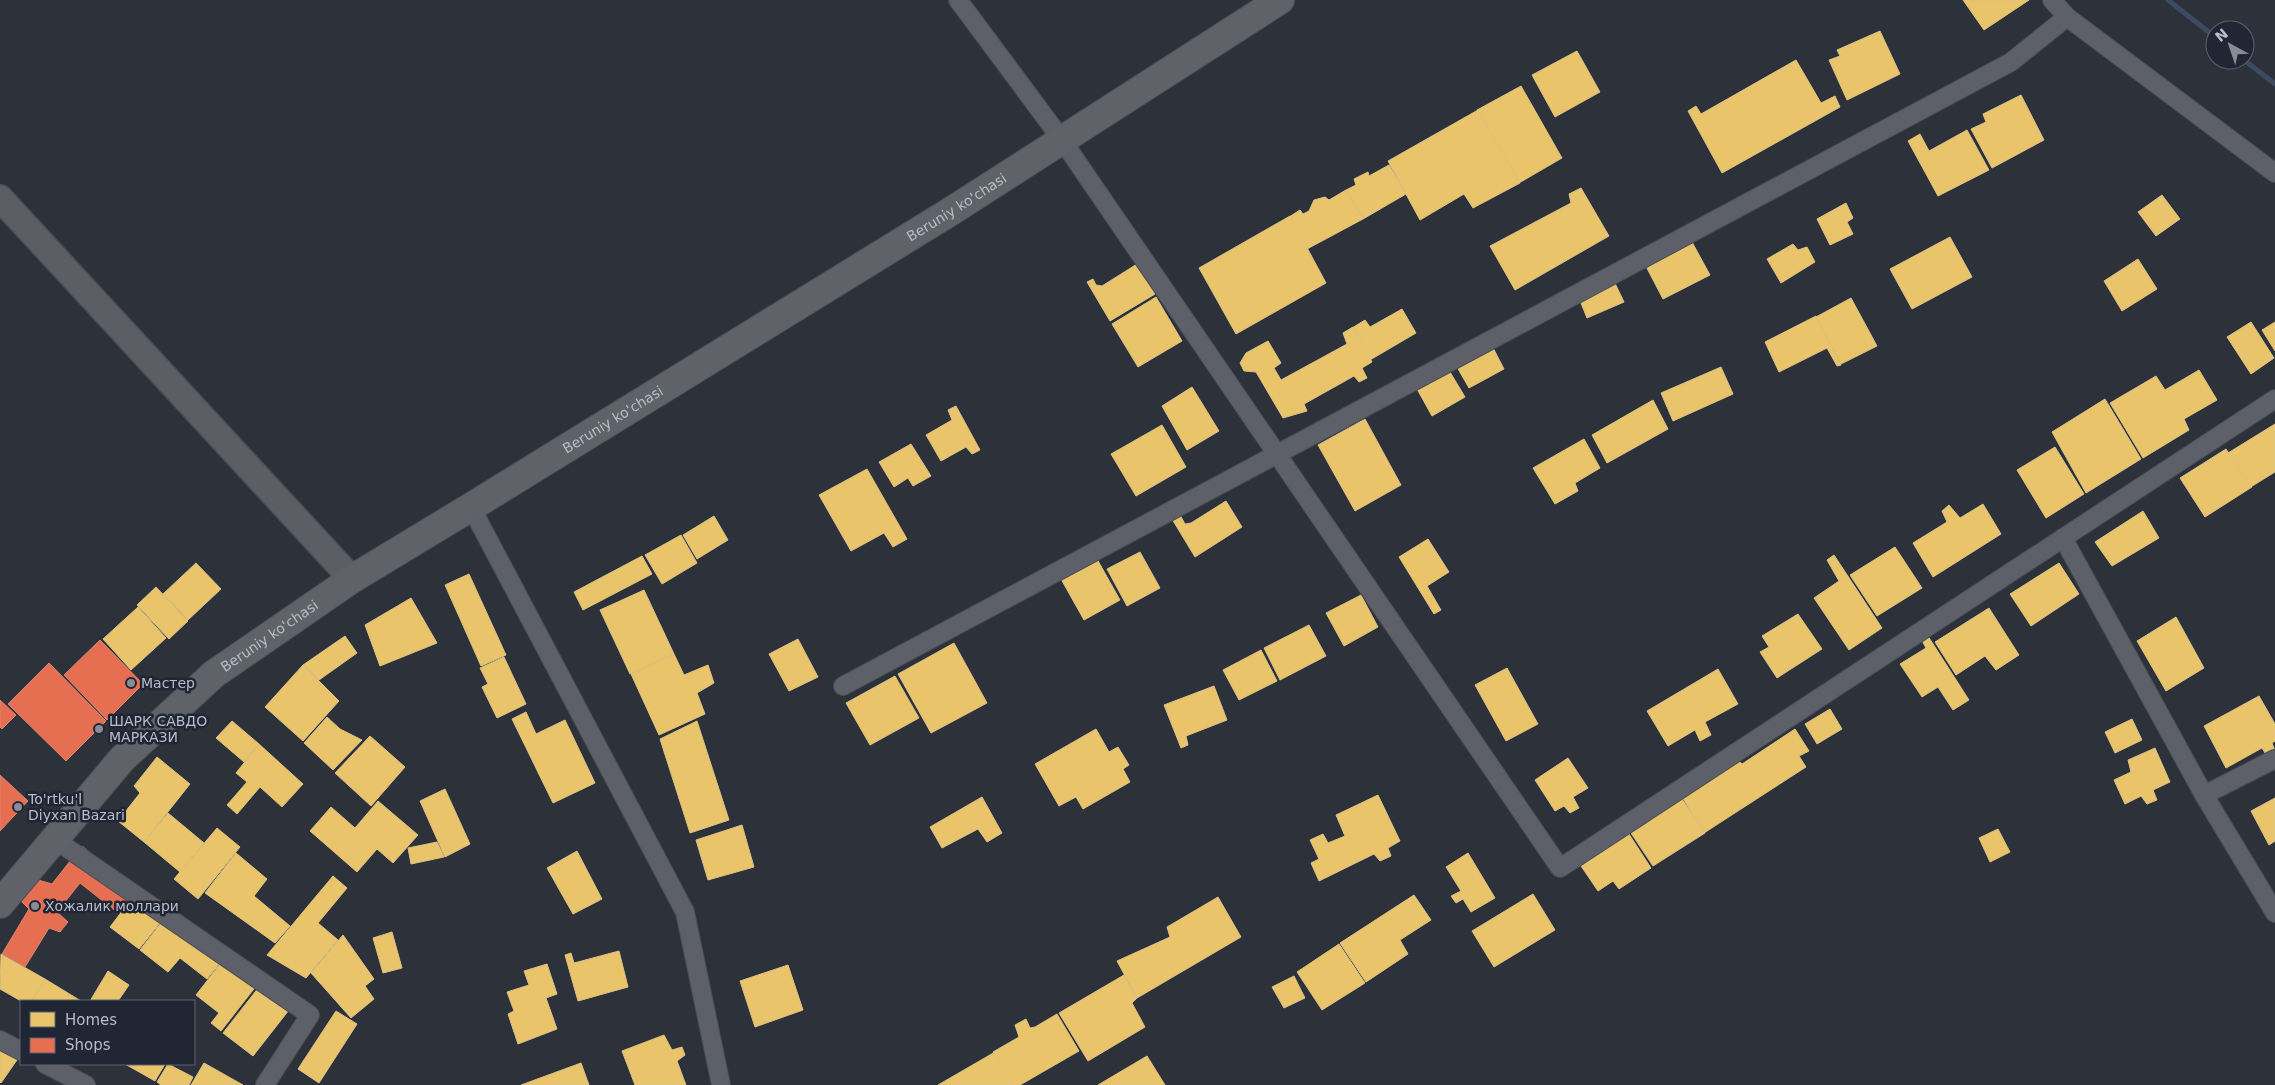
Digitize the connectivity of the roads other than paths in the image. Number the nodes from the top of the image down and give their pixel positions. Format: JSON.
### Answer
{"nodes":[{"id":1,"x":958,"y":0,"type":"edge"},
{"id":2,"x":1280,"y":0,"type":"edge"},
{"id":3,"x":2052,"y":0,"type":"edge"},
{"id":4,"x":2067,"y":17,"type":"junction"},
{"id":5,"x":1062,"y":140,"type":"junction"},
{"id":6,"x":2275,"y":173,"type":"edge"},
{"id":7,"x":0,"y":198,"type":"edge"},
{"id":8,"x":2275,"y":399,"type":"edge"},
{"id":9,"x":1277,"y":455,"type":"junction"},
{"id":10,"x":471,"y":507,"type":"junction"},
{"id":11,"x":2064,"y":538,"type":"junction"},
{"id":12,"x":352,"y":578,"type":"junction"},
{"id":13,"x":842,"y":686,"type":"dead end"},
{"id":14,"x":2275,"y":759,"type":"edge"},
{"id":15,"x":2204,"y":795,"type":"junction"},
{"id":16,"x":54,"y":839,"type":"junction"},
{"id":17,"x":0,"y":904,"type":"edge"},
{"id":18,"x":2275,"y":913,"type":"edge"},
{"id":19,"x":0,"y":1040,"type":"edge"},
{"id":20,"x":20,"y":1050,"type":"edge"},
{"id":21,"x":47,"y":1065,"type":"edge"},
{"id":22,"x":86,"y":1085,"type":"edge"},
{"id":23,"x":265,"y":1085,"type":"edge"},
{"id":24,"x":721,"y":1085,"type":"edge"}],
"edges":[{"from":1,"to":5,"type":"street"},
{"from":2,"to":5,"type":"main road","name":"Beruniy ko'chasi"},
{"from":3,"to":4,"type":"street"},
{"from":4,"to":6,"type":"street"},
{"from":4,"to":9,"type":"street"},
{"from":5,"to":9,"type":"street"},
{"from":5,"to":10,"type":"main road","name":"Beruniy ko'chasi"},
{"from":7,"to":12,"type":"street"},
{"from":8,"to":11,"type":"street"},
{"from":9,"to":11,"type":"street"},
{"from":9,"to":13,"type":"street"},
{"from":10,"to":12,"type":"main road","name":"Beruniy ko'chasi"},
{"from":10,"to":24,"type":"street"},
{"from":11,"to":15,"type":"street"},
{"from":12,"to":16,"type":"main road","name":"Beruniy ko'chasi"},
{"from":14,"to":15,"type":"street"},
{"from":15,"to":18,"type":"street"},
{"from":16,"to":17,"type":"main road","name":"Beruniy ko'chasi"},
{"from":16,"to":23,"type":"street"},
{"from":19,"to":20,"type":"street"},
{"from":21,"to":22,"type":"street"}]}
